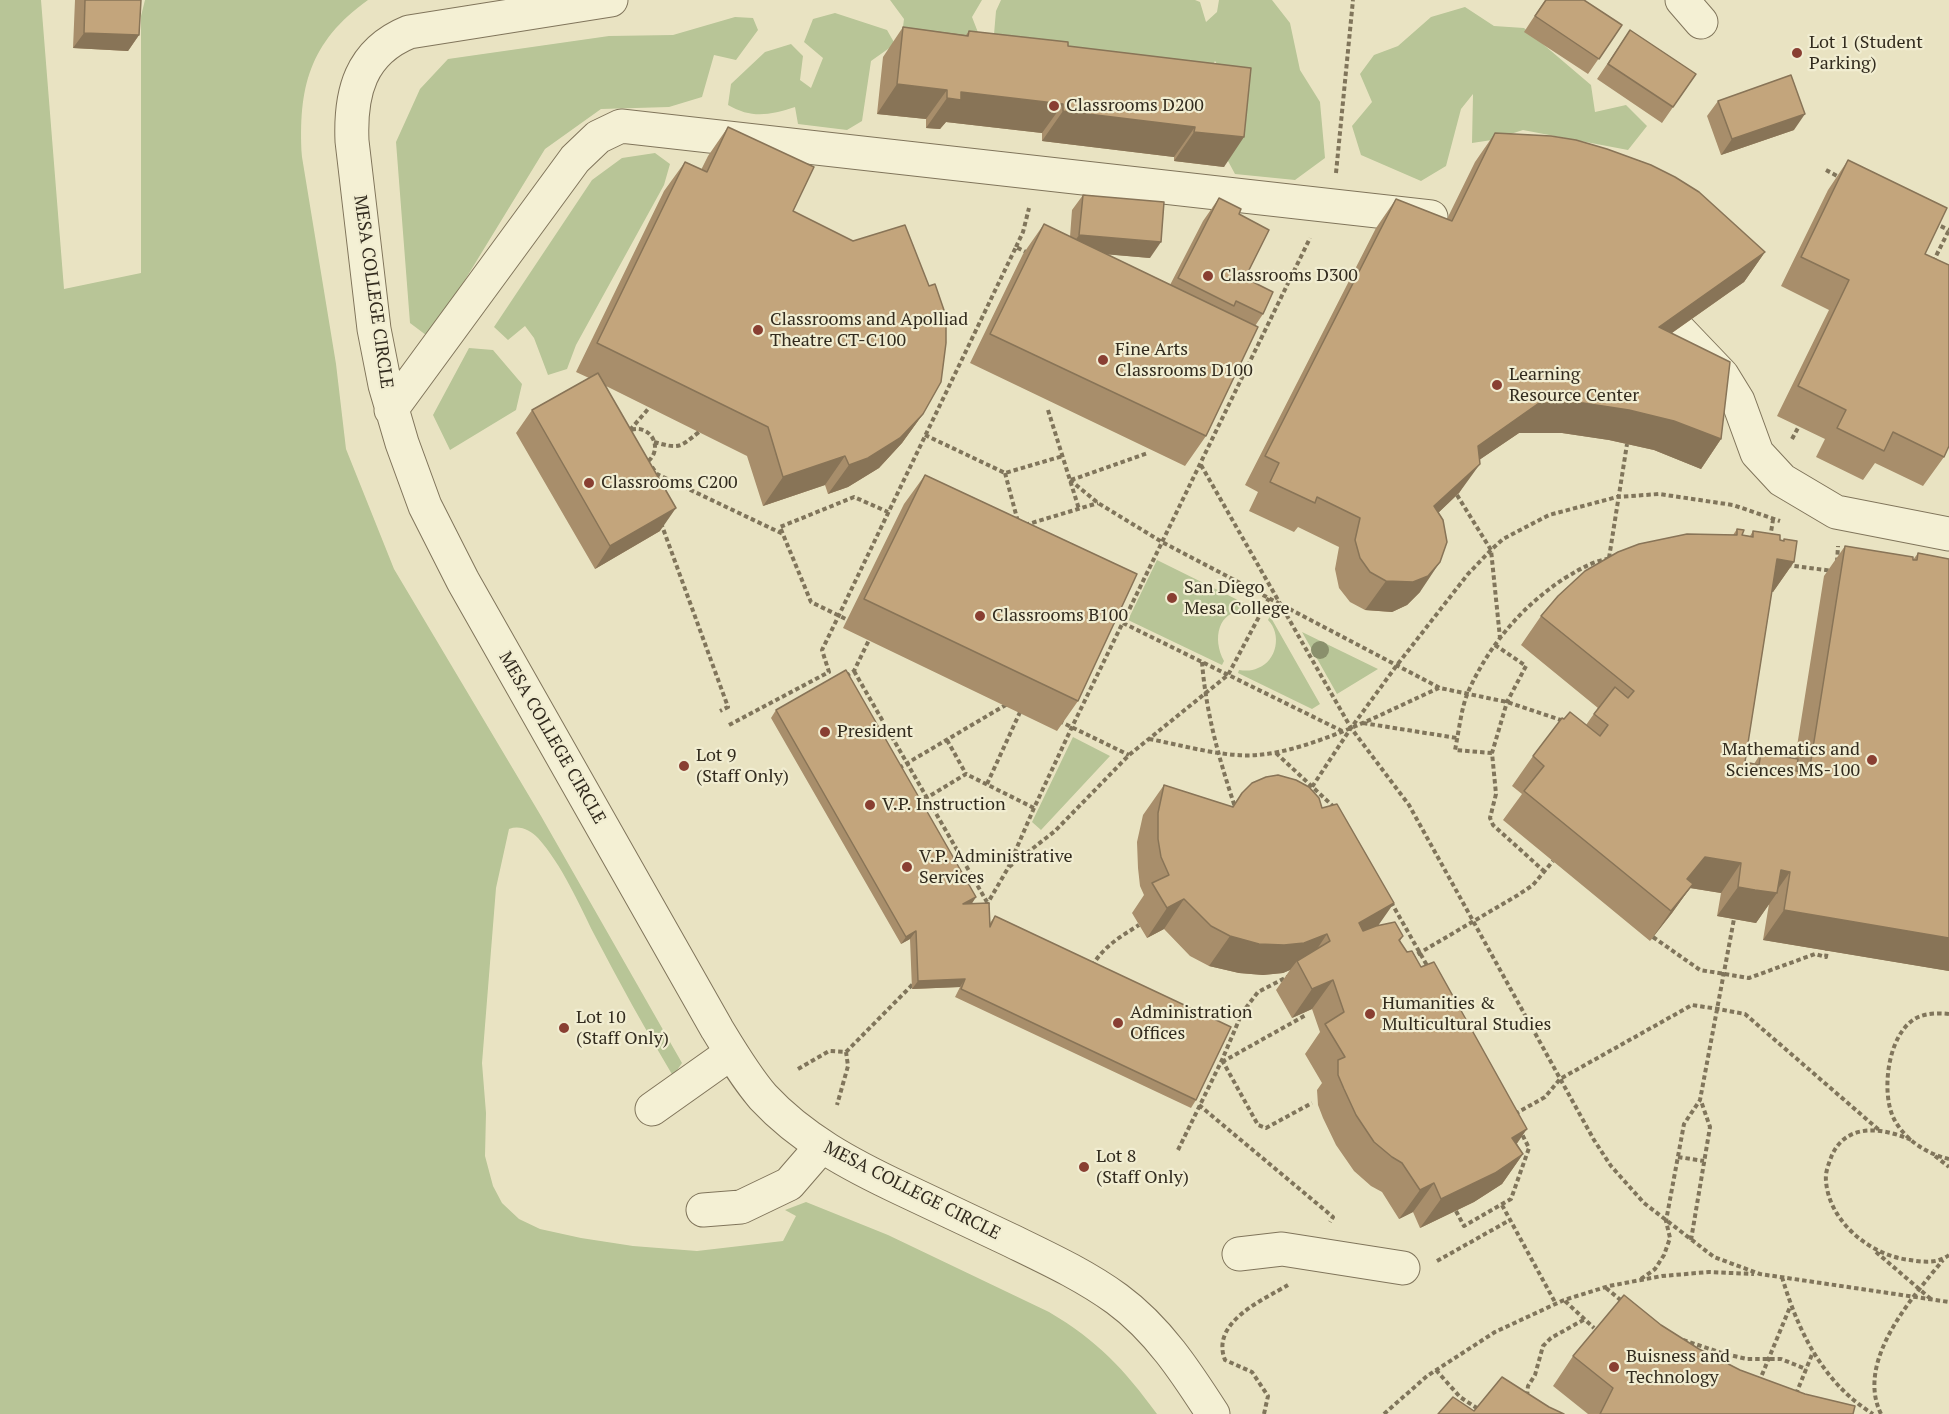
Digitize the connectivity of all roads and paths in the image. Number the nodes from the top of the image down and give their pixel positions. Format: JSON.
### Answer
{"nodes":[{"id":1,"x":611,"y":0,"type":"edge"},
{"id":2,"x":1353,"y":0,"type":"edge"},
{"id":3,"x":1682,"y":0,"type":"edge"},
{"id":4,"x":1708,"y":0,"type":"edge"},
{"id":5,"x":1826,"y":170,"type":"dead end"},
{"id":6,"x":1846,"y":180,"type":"edge"},
{"id":7,"x":1031,"y":200,"type":"dead end"},
{"id":8,"x":1326,"y":206,"type":"junction"},
{"id":9,"x":1447,"y":219,"type":"edge"},
{"id":10,"x":1928,"y":220,"type":"edge"},
{"id":11,"x":1949,"y":230,"type":"edge"},
{"id":12,"x":1016,"y":247,"type":"junction"},
{"id":13,"x":1037,"y":257,"type":"edge"},
{"id":14,"x":1930,"y":268,"type":"edge"},
{"id":15,"x":1677,"y":329,"type":"edge"},
{"id":16,"x":648,"y":408,"type":"dead end"},
{"id":17,"x":391,"y":410,"type":"junction"},
{"id":18,"x":1048,"y":410,"type":"dead end"},
{"id":19,"x":629,"y":431,"type":"junction"},
{"id":20,"x":699,"y":432,"type":"dead end"},
{"id":21,"x":925,"y":435,"type":"junction"},
{"id":22,"x":620,"y":440,"type":"junction"},
{"id":23,"x":654,"y":442,"type":"junction"},
{"id":24,"x":1627,"y":444,"type":"edge"},
{"id":25,"x":613,"y":448,"type":"edge"},
{"id":26,"x":1148,"y":453,"type":"dead end"},
{"id":27,"x":1063,"y":456,"type":"junction"},
{"id":28,"x":626,"y":462,"type":"junction"},
{"id":29,"x":647,"y":462,"type":"junction"},
{"id":30,"x":1200,"y":464,"type":"junction"},
{"id":31,"x":632,"y":471,"type":"edge"},
{"id":32,"x":1005,"y":473,"type":"junction"},
{"id":33,"x":1070,"y":480,"type":"junction"},
{"id":34,"x":1457,"y":495,"type":"edge"},
{"id":35,"x":1617,"y":496,"type":"junction"},
{"id":36,"x":1098,"y":503,"type":"junction"},
{"id":37,"x":1079,"y":509,"type":"junction"},
{"id":38,"x":888,"y":512,"type":"junction"},
{"id":39,"x":658,"y":516,"type":"edge"},
{"id":40,"x":1773,"y":520,"type":"junction"},
{"id":41,"x":1784,"y":522,"type":"dead end"},
{"id":42,"x":783,"y":534,"type":"junction"},
{"id":43,"x":1949,"y":534,"type":"edge"},
{"id":44,"x":1162,"y":542,"type":"junction"},
{"id":45,"x":1769,"y":545,"type":"edge"},
{"id":46,"x":1491,"y":549,"type":"junction"},
{"id":47,"x":1837,"y":554,"type":"dead end"},
{"id":48,"x":1620,"y":556,"type":"edge"},
{"id":49,"x":1609,"y":558,"type":"junction"},
{"id":50,"x":1778,"y":564,"type":"edge"},
{"id":51,"x":1269,"y":598,"type":"junction"},
{"id":52,"x":1282,"y":605,"type":"junction"},
{"id":53,"x":839,"y":615,"type":"junction"},
{"id":54,"x":1123,"y":623,"type":"junction"},
{"id":55,"x":856,"y":624,"type":"dead end"},
{"id":56,"x":873,"y":632,"type":"edge"},
{"id":57,"x":1500,"y":638,"type":"junction"},
{"id":58,"x":1495,"y":645,"type":"junction"},
{"id":59,"x":1202,"y":662,"type":"junction"},
{"id":60,"x":1397,"y":665,"type":"junction"},
{"id":61,"x":854,"y":671,"type":"junction"},
{"id":62,"x":1228,"y":675,"type":"junction"},
{"id":63,"x":844,"y":677,"type":"edge"},
{"id":64,"x":1440,"y":688,"type":"junction"},
{"id":65,"x":1467,"y":693,"type":"junction"},
{"id":66,"x":1204,"y":694,"type":"junction"},
{"id":67,"x":1015,"y":699,"type":"edge"},
{"id":68,"x":1507,"y":702,"type":"junction"},
{"id":69,"x":1024,"y":704,"type":"edge"},
{"id":70,"x":720,"y":711,"type":"dead end"},
{"id":71,"x":1053,"y":717,"type":"edge"},
{"id":72,"x":1362,"y":723,"type":"junction"},
{"id":73,"x":729,"y":724,"type":"dead end"},
{"id":74,"x":1568,"y":724,"type":"edge"},
{"id":75,"x":1072,"y":727,"type":"junction"},
{"id":76,"x":1351,"y":728,"type":"junction"},
{"id":77,"x":1342,"y":731,"type":"junction"},
{"id":78,"x":1457,"y":738,"type":"junction"},
{"id":79,"x":1148,"y":739,"type":"junction"},
{"id":80,"x":947,"y":740,"type":"junction"},
{"id":81,"x":1217,"y":752,"type":"junction"},
{"id":82,"x":1276,"y":753,"type":"junction"},
{"id":83,"x":1492,"y":753,"type":"junction"},
{"id":84,"x":1129,"y":755,"type":"junction"},
{"id":85,"x":907,"y":763,"type":"junction"},
{"id":86,"x":898,"y":769,"type":"edge"},
{"id":87,"x":966,"y":774,"type":"junction"},
{"id":88,"x":987,"y":784,"type":"junction"},
{"id":89,"x":1313,"y":787,"type":"junction"},
{"id":90,"x":1307,"y":794,"type":"edge"},
{"id":91,"x":927,"y":798,"type":"junction"},
{"id":92,"x":1034,"y":808,"type":"junction"},
{"id":93,"x":908,"y":809,"type":"edge"},
{"id":94,"x":1236,"y":810,"type":"edge"},
{"id":95,"x":1338,"y":813,"type":"edge"},
{"id":96,"x":1553,"y":861,"type":"dead end"},
{"id":97,"x":1008,"y":868,"type":"junction"},
{"id":98,"x":1545,"y":872,"type":"junction"},
{"id":99,"x":1386,"y":893,"type":"edge"},
{"id":100,"x":987,"y":902,"type":"junction"},
{"id":101,"x":980,"y":910,"type":"edge"},
{"id":102,"x":1734,"y":919,"type":"dead end"},
{"id":103,"x":1473,"y":921,"type":"junction"},
{"id":104,"x":1139,"y":925,"type":"dead end"},
{"id":105,"x":1653,"y":937,"type":"dead end"},
{"id":106,"x":1827,"y":950,"type":"edge"},
{"id":107,"x":1420,"y":953,"type":"junction"},
{"id":108,"x":1410,"y":958,"type":"edge"},
{"id":109,"x":1089,"y":971,"type":"edge"},
{"id":110,"x":1298,"y":971,"type":"edge"},
{"id":111,"x":1431,"y":973,"type":"edge"},
{"id":112,"x":1725,"y":974,"type":"junction"},
{"id":113,"x":921,"y":975,"type":"edge"},
{"id":114,"x":1718,"y":1009,"type":"junction"},
{"id":115,"x":1949,"y":1014,"type":"edge"},
{"id":116,"x":1306,"y":1015,"type":"edge"},
{"id":117,"x":846,"y":1052,"type":"junction"},
{"id":118,"x":731,"y":1053,"type":"junction"},
{"id":119,"x":1222,"y":1061,"type":"junction"},
{"id":120,"x":798,"y":1069,"type":"dead end"},
{"id":121,"x":1560,"y":1079,"type":"junction"},
{"id":122,"x":1700,"y":1100,"type":"junction"},
{"id":123,"x":1312,"y":1102,"type":"dead end"},
{"id":124,"x":837,"y":1105,"type":"dead end"},
{"id":125,"x":1199,"y":1105,"type":"junction"},
{"id":126,"x":652,"y":1109,"type":"dead end"},
{"id":127,"x":1879,"y":1130,"type":"junction"},
{"id":128,"x":1911,"y":1140,"type":"junction"},
{"id":129,"x":821,"y":1147,"type":"junction"},
{"id":130,"x":1178,"y":1150,"type":"dead end"},
{"id":131,"x":1933,"y":1155,"type":"junction"},
{"id":132,"x":1678,"y":1156,"type":"junction"},
{"id":133,"x":1949,"y":1159,"type":"edge"},
{"id":134,"x":1704,"y":1161,"type":"junction"},
{"id":135,"x":1949,"y":1167,"type":"edge"},
{"id":136,"x":1502,"y":1205,"type":"junction"},
{"id":137,"x":703,"y":1210,"type":"dead end"},
{"id":138,"x":1456,"y":1211,"type":"edge"},
{"id":139,"x":1510,"y":1220,"type":"junction"},
{"id":140,"x":1666,"y":1221,"type":"junction"},
{"id":141,"x":1326,"y":1230,"type":"dead end"},
{"id":142,"x":1691,"y":1240,"type":"junction"},
{"id":143,"x":1866,"y":1244,"type":"junction"},
{"id":144,"x":1239,"y":1254,"type":"dead end"},
{"id":145,"x":1949,"y":1256,"type":"edge"},
{"id":146,"x":1943,"y":1260,"type":"junction"},
{"id":147,"x":1403,"y":1268,"type":"joint"},
{"id":148,"x":1760,"y":1274,"type":"junction"},
{"id":149,"x":1782,"y":1277,"type":"junction"},
{"id":150,"x":1296,"y":1281,"type":"dead end"},
{"id":151,"x":1637,"y":1281,"type":"junction"},
{"id":152,"x":1605,"y":1287,"type":"junction"},
{"id":153,"x":1920,"y":1289,"type":"junction"},
{"id":154,"x":1914,"y":1297,"type":"junction"},
{"id":155,"x":1564,"y":1300,"type":"junction"},
{"id":156,"x":1933,"y":1300,"type":"junction"},
{"id":157,"x":1949,"y":1302,"type":"edge"},
{"id":158,"x":1556,"y":1304,"type":"junction"},
{"id":159,"x":1629,"y":1307,"type":"edge"},
{"id":160,"x":1790,"y":1307,"type":"junction"},
{"id":161,"x":1585,"y":1319,"type":"junction"},
{"id":162,"x":1594,"y":1328,"type":"edge"},
{"id":163,"x":1674,"y":1335,"type":"edge"},
{"id":164,"x":1813,"y":1352,"type":"junction"},
{"id":165,"x":1769,"y":1358,"type":"junction"},
{"id":166,"x":1806,"y":1369,"type":"junction"},
{"id":167,"x":1436,"y":1370,"type":"junction"},
{"id":168,"x":1756,"y":1390,"type":"edge"},
{"id":169,"x":1795,"y":1396,"type":"edge"},
{"id":170,"x":1461,"y":1397,"type":"junction"},
{"id":171,"x":1534,"y":1402,"type":"edge"},
{"id":172,"x":1453,"y":1405,"type":"edge"},
{"id":173,"x":1213,"y":1414,"type":"edge"},
{"id":174,"x":1264,"y":1414,"type":"edge"},
{"id":175,"x":1384,"y":1414,"type":"edge"},
{"id":176,"x":1486,"y":1414,"type":"edge"},
{"id":177,"x":1873,"y":1414,"type":"edge"},
{"id":178,"x":1881,"y":1414,"type":"edge"}],
"edges":[{"from":1,"to":17,"type":"street","name":"MESA COLLEGE CIRCLE"},
{"from":2,"to":8,"type":"path"},
{"from":3,"to":4,"type":"street"},
{"from":5,"to":6,"type":"path"},
{"from":7,"to":12,"type":"path"},
{"from":8,"to":9,"type":"street"},
{"from":8,"to":17,"type":"street"},
{"from":8,"to":30,"type":"path"},
{"from":10,"to":11,"type":"path"},
{"from":11,"to":14,"type":"path"},
{"from":12,"to":13,"type":"path"},
{"from":12,"to":21,"type":"path"},
{"from":15,"to":43,"type":"street"},
{"from":16,"to":19,"type":"path"},
{"from":17,"to":118,"type":"street","name":"MESA COLLEGE CIRCLE"},
{"from":18,"to":27,"type":"path"},
{"from":19,"to":22,"type":"path"},
{"from":19,"to":23,"type":"path"},
{"from":20,"to":23,"type":"path"},
{"from":21,"to":32,"type":"path"},
{"from":21,"to":38,"type":"path"},
{"from":22,"to":25,"type":"path"},
{"from":22,"to":28,"type":"path"},
{"from":23,"to":29,"type":"path"},
{"from":24,"to":35,"type":"path"},
{"from":26,"to":33,"type":"path"},
{"from":27,"to":32,"type":"path"},
{"from":27,"to":33,"type":"path"},
{"from":28,"to":29,"type":"path"},
{"from":28,"to":31,"type":"path"},
{"from":29,"to":42,"type":"path"},
{"from":30,"to":44,"type":"path"},
{"from":30,"to":52,"type":"path"},
{"from":32,"to":37,"type":"path"},
{"from":33,"to":36,"type":"path"},
{"from":33,"to":37,"type":"path"},
{"from":34,"to":46,"type":"path"},
{"from":35,"to":40,"type":"path"},
{"from":35,"to":46,"type":"path"},
{"from":35,"to":49,"type":"path"},
{"from":36,"to":37,"type":"path"},
{"from":36,"to":44,"type":"path"},
{"from":38,"to":42,"type":"path"},
{"from":38,"to":53,"type":"path"},
{"from":39,"to":70,"type":"path"},
{"from":40,"to":41,"type":"path"},
{"from":40,"to":45,"type":"path"},
{"from":42,"to":53,"type":"path"},
{"from":44,"to":51,"type":"path"},
{"from":44,"to":54,"type":"path"},
{"from":46,"to":57,"type":"path"},
{"from":46,"to":60,"type":"path"},
{"from":47,"to":50,"type":"path"},
{"from":48,"to":49,"type":"path"},
{"from":49,"to":57,"type":"path"},
{"from":51,"to":52,"type":"path"},
{"from":51,"to":62,"type":"path"},
{"from":52,"to":60,"type":"path"},
{"from":52,"to":76,"type":"path"},
{"from":53,"to":55,"type":"path"},
{"from":53,"to":73,"type":"path"},
{"from":54,"to":59,"type":"path"},
{"from":54,"to":75,"type":"path"},
{"from":56,"to":61,"type":"path"},
{"from":57,"to":58,"type":"path"},
{"from":58,"to":65,"type":"path"},
{"from":58,"to":68,"type":"path"},
{"from":59,"to":62,"type":"path"},
{"from":59,"to":66,"type":"path"},
{"from":60,"to":64,"type":"path"},
{"from":60,"to":76,"type":"path"},
{"from":61,"to":63,"type":"path"},
{"from":61,"to":85,"type":"path"},
{"from":62,"to":66,"type":"path"},
{"from":62,"to":77,"type":"path"},
{"from":64,"to":65,"type":"path"},
{"from":64,"to":72,"type":"path"},
{"from":65,"to":68,"type":"path"},
{"from":65,"to":78,"type":"path"},
{"from":66,"to":79,"type":"path"},
{"from":66,"to":81,"type":"path"},
{"from":67,"to":80,"type":"path"},
{"from":68,"to":74,"type":"path"},
{"from":68,"to":83,"type":"path"},
{"from":69,"to":88,"type":"path"},
{"from":71,"to":75,"type":"path"},
{"from":72,"to":76,"type":"path"},
{"from":72,"to":78,"type":"path"},
{"from":75,"to":84,"type":"path"},
{"from":75,"to":92,"type":"path"},
{"from":76,"to":77,"type":"path"},
{"from":76,"to":89,"type":"path"},
{"from":76,"to":103,"type":"path"},
{"from":77,"to":82,"type":"path"},
{"from":78,"to":83,"type":"path"},
{"from":79,"to":81,"type":"path"},
{"from":79,"to":84,"type":"path"},
{"from":80,"to":85,"type":"path"},
{"from":80,"to":87,"type":"path"},
{"from":81,"to":82,"type":"path"},
{"from":81,"to":94,"type":"path"},
{"from":82,"to":89,"type":"path"},
{"from":83,"to":98,"type":"path"},
{"from":84,"to":97,"type":"path"},
{"from":85,"to":86,"type":"path"},
{"from":85,"to":91,"type":"path"},
{"from":87,"to":88,"type":"path"},
{"from":87,"to":91,"type":"path"},
{"from":88,"to":92,"type":"path"},
{"from":89,"to":90,"type":"path"},
{"from":89,"to":95,"type":"path"},
{"from":91,"to":93,"type":"path"},
{"from":91,"to":100,"type":"path"},
{"from":92,"to":97,"type":"path"},
{"from":96,"to":98,"type":"path"},
{"from":97,"to":100,"type":"path"},
{"from":98,"to":103,"type":"path"},
{"from":99,"to":107,"type":"path"},
{"from":100,"to":101,"type":"path"},
{"from":102,"to":112,"type":"path"},
{"from":103,"to":107,"type":"path"},
{"from":103,"to":121,"type":"path"},
{"from":104,"to":109,"type":"path"},
{"from":105,"to":112,"type":"path"},
{"from":106,"to":112,"type":"path"},
{"from":107,"to":108,"type":"path"},
{"from":107,"to":111,"type":"path"},
{"from":110,"to":119,"type":"path"},
{"from":112,"to":114,"type":"path"},
{"from":113,"to":117,"type":"path"},
{"from":114,"to":121,"type":"path"},
{"from":114,"to":122,"type":"path"},
{"from":114,"to":127,"type":"path"},
{"from":115,"to":128,"type":"path"},
{"from":116,"to":119,"type":"path"},
{"from":117,"to":120,"type":"path"},
{"from":117,"to":124,"type":"path"},
{"from":118,"to":126,"type":"street"},
{"from":118,"to":129,"type":"street","name":"MESA COLLEGE CIRCLE"},
{"from":119,"to":123,"type":"path"},
{"from":119,"to":125,"type":"path"},
{"from":121,"to":136,"type":"path"},
{"from":121,"to":140,"type":"path"},
{"from":122,"to":132,"type":"path"},
{"from":122,"to":134,"type":"path"},
{"from":125,"to":130,"type":"path"},
{"from":125,"to":141,"type":"path"},
{"from":127,"to":128,"type":"path"},
{"from":127,"to":143,"type":"path"},
{"from":128,"to":131,"type":"path"},
{"from":129,"to":137,"type":"street"},
{"from":129,"to":173,"type":"street","name":"MESA COLLEGE CIRCLE"},
{"from":131,"to":133,"type":"path"},
{"from":131,"to":135,"type":"path"},
{"from":132,"to":134,"type":"path"},
{"from":132,"to":140,"type":"path"},
{"from":134,"to":142,"type":"path"},
{"from":136,"to":138,"type":"path"},
{"from":136,"to":139,"type":"path"},
{"from":139,"to":147,"type":"path"},
{"from":139,"to":158,"type":"path"},
{"from":140,"to":142,"type":"path"},
{"from":140,"to":151,"type":"path"},
{"from":142,"to":148,"type":"path"},
{"from":143,"to":146,"type":"path"},
{"from":143,"to":153,"type":"path"},
{"from":144,"to":147,"type":"street"},
{"from":145,"to":146,"type":"path"},
{"from":146,"to":153,"type":"path"},
{"from":148,"to":149,"type":"path"},
{"from":148,"to":151,"type":"path"},
{"from":149,"to":154,"type":"path"},
{"from":149,"to":160,"type":"path"},
{"from":150,"to":174,"type":"path"},
{"from":151,"to":152,"type":"path"},
{"from":152,"to":155,"type":"path"},
{"from":152,"to":159,"type":"path"},
{"from":153,"to":154,"type":"path"},
{"from":153,"to":156,"type":"path"},
{"from":154,"to":156,"type":"path"},
{"from":154,"to":178,"type":"path"},
{"from":155,"to":158,"type":"path"},
{"from":155,"to":161,"type":"path"},
{"from":156,"to":157,"type":"path"},
{"from":158,"to":167,"type":"path"},
{"from":160,"to":164,"type":"path"},
{"from":160,"to":165,"type":"path"},
{"from":161,"to":162,"type":"path"},
{"from":161,"to":171,"type":"path"},
{"from":163,"to":165,"type":"path"},
{"from":164,"to":166,"type":"path"},
{"from":164,"to":177,"type":"path"},
{"from":165,"to":166,"type":"path"},
{"from":165,"to":168,"type":"path"},
{"from":166,"to":169,"type":"path"},
{"from":167,"to":170,"type":"path"},
{"from":167,"to":175,"type":"path"},
{"from":170,"to":172,"type":"path"},
{"from":170,"to":176,"type":"path"}]}
